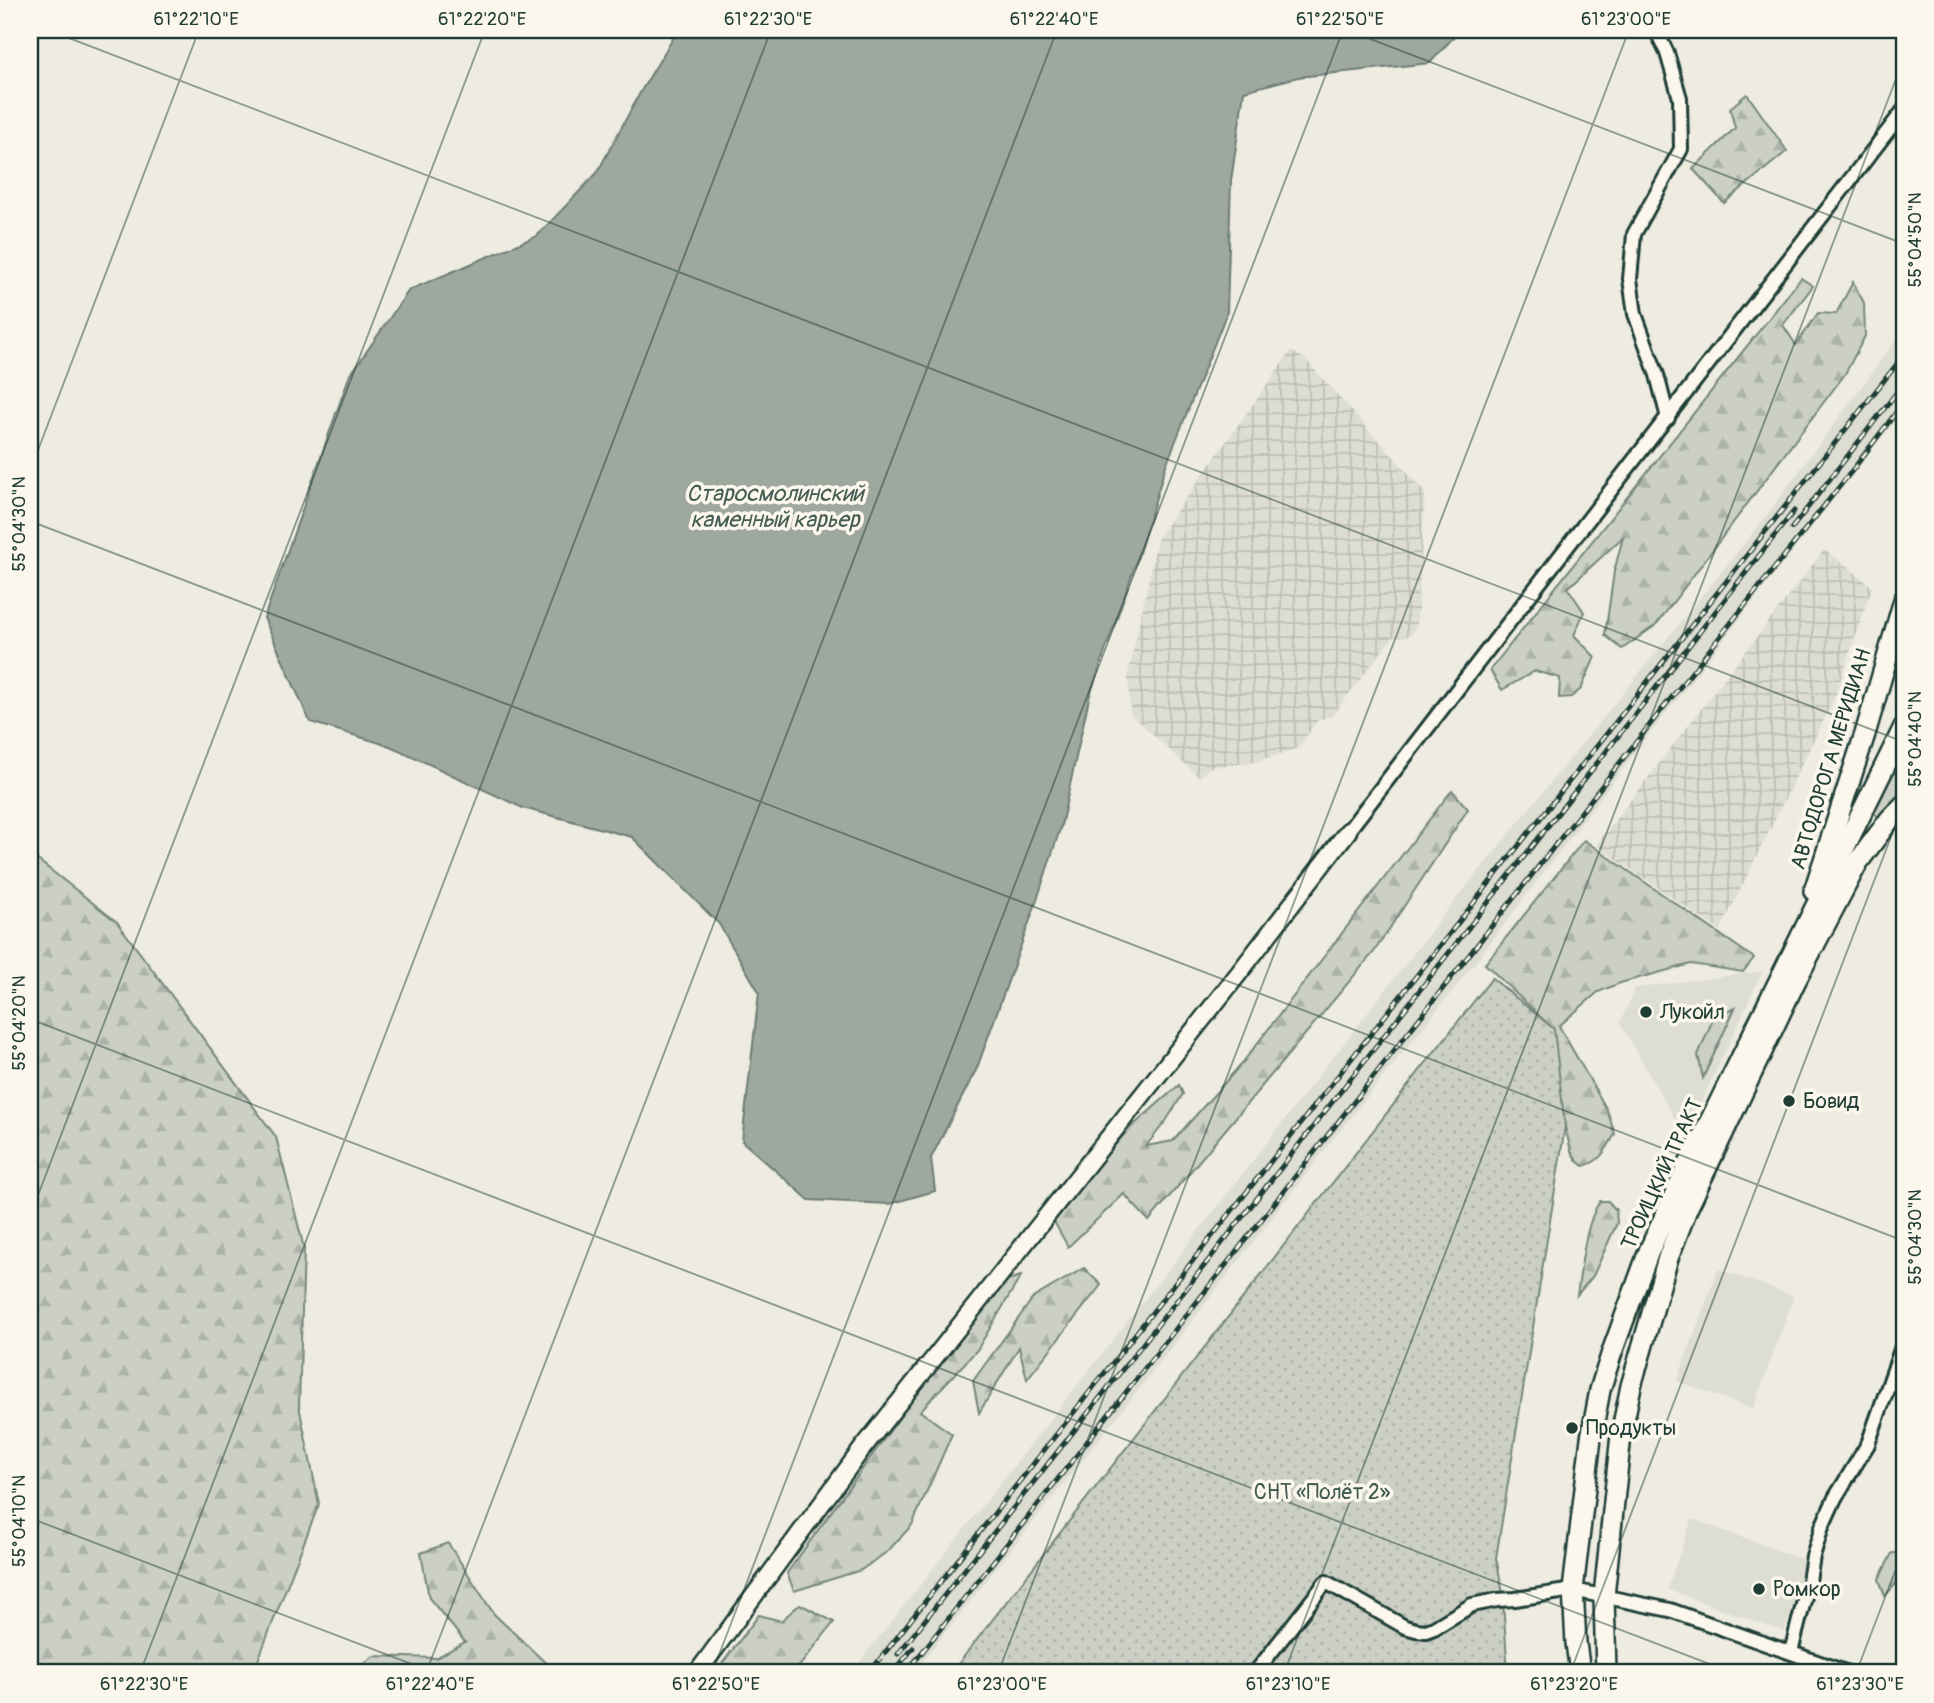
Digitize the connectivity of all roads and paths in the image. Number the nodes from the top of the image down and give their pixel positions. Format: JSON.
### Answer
{"nodes":[{"id":1,"x":1656,"y":30,"type":"edge"},
{"id":2,"x":1904,"y":110,"type":"edge"},
{"id":3,"x":1668,"y":418,"type":"junction"},
{"id":4,"x":1904,"y":600,"type":"edge"},
{"id":5,"x":1904,"y":727,"type":"edge"},
{"id":6,"x":1904,"y":805,"type":"edge"},
{"id":7,"x":1348,"y":831,"type":"joint"},
{"id":8,"x":1804,"y":933,"type":"junction"},
{"id":9,"x":1904,"y":1341,"type":"edge"},
{"id":10,"x":1573,"y":1590,"type":"junction"},
{"id":11,"x":1604,"y":1596,"type":"junction"},
{"id":12,"x":1791,"y":1653,"type":"junction"},
{"id":13,"x":697,"y":1673,"type":"edge"},
{"id":14,"x":1255,"y":1673,"type":"edge"},
{"id":15,"x":1580,"y":1673,"type":"edge"},
{"id":16,"x":1606,"y":1673,"type":"edge"},
{"id":17,"x":1848,"y":1673,"type":"edge"}],
"edges":[{"from":1,"to":3,"type":"street"},
{"from":2,"to":3,"type":"street"},
{"from":3,"to":7,"type":"street"},
{"from":4,"to":8,"type":"main road","name":"АВТОДОРОГА МЕРИДИАН"},
{"from":5,"to":8,"type":"main road","name":"ТРОИЦКИЙ ТРАКТ"},
{"from":6,"to":11,"type":"main road","name":"ТРОИЦКИЙ ТРАКТ"},
{"from":7,"to":13,"type":"street"},
{"from":8,"to":10,"type":"main road","name":"ТРОИЦКИЙ ТРАКТ"},
{"from":9,"to":12,"type":"street"},
{"from":10,"to":11,"type":"street"},
{"from":10,"to":14,"type":"street"},
{"from":10,"to":15,"type":"main road","name":"ТРОИЦКИЙ ТРАКТ"},
{"from":11,"to":12,"type":"street"},
{"from":11,"to":16,"type":"main road","name":"ТРОИЦКИЙ ТРАКТ"},
{"from":12,"to":17,"type":"street"}]}
